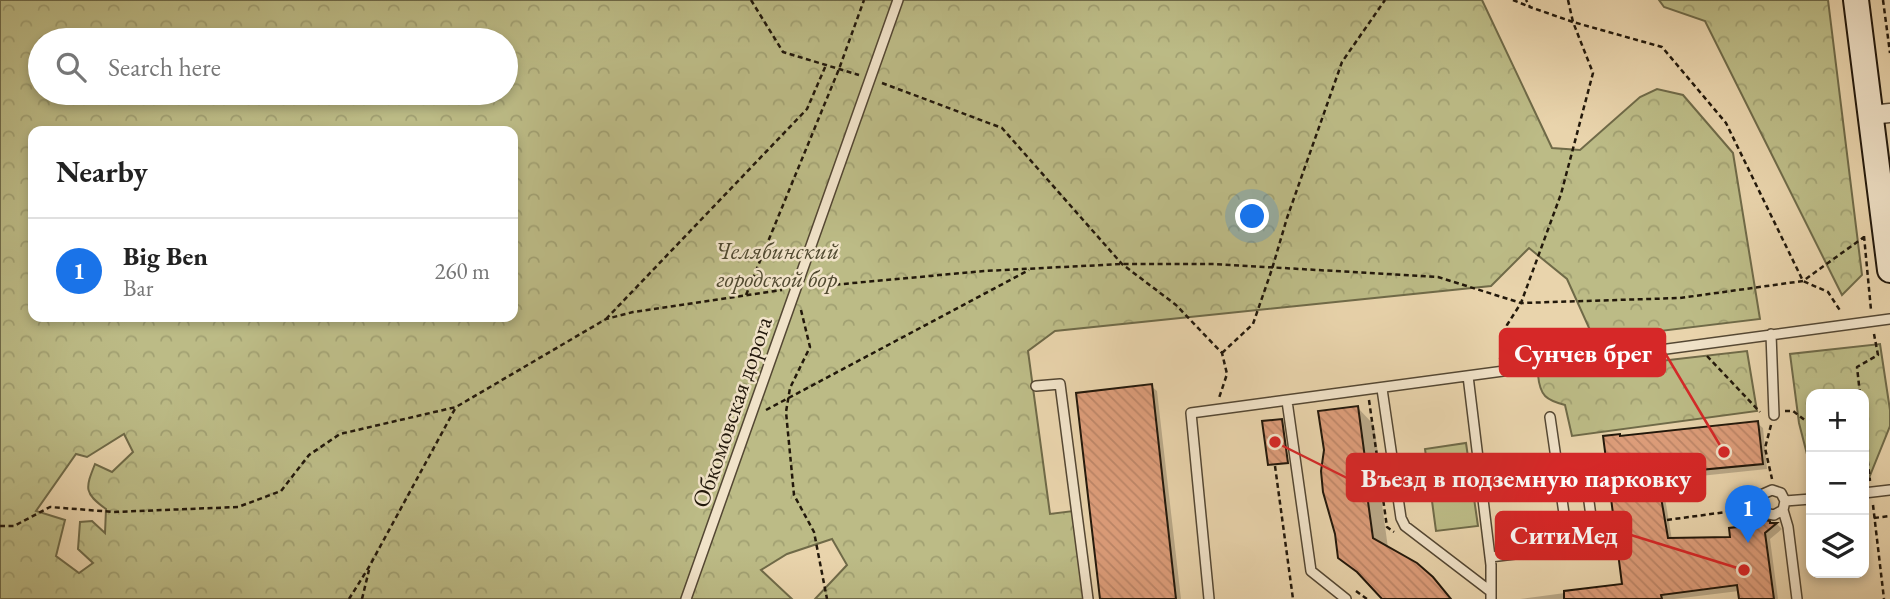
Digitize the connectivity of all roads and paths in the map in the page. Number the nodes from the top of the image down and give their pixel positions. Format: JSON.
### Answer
{"nodes":[{"id":1,"x":751,"y":0,"type":"edge"},
{"id":2,"x":864,"y":0,"type":"edge"},
{"id":3,"x":898,"y":0,"type":"edge"},
{"id":4,"x":1385,"y":0,"type":"edge"},
{"id":5,"x":1513,"y":0,"type":"edge"},
{"id":6,"x":1526,"y":0,"type":"edge"},
{"id":7,"x":1568,"y":0,"type":"edge"},
{"id":8,"x":1857,"y":0,"type":"edge"},
{"id":9,"x":1883,"y":0,"type":"edge"},
{"id":10,"x":1530,"y":7,"type":"junction"},
{"id":11,"x":1573,"y":22,"type":"junction"},
{"id":12,"x":1890,"y":53,"type":"edge"},
{"id":13,"x":826,"y":65,"type":"junction"},
{"id":14,"x":839,"y":69,"type":"junction"},
{"id":15,"x":871,"y":79,"type":"junction"},
{"id":16,"x":1881,"y":114,"type":"edge"},
{"id":17,"x":1864,"y":237,"type":"dead end"},
{"id":18,"x":1122,"y":264,"type":"junction"},
{"id":19,"x":1032,"y":268,"type":"junction"},
{"id":20,"x":1272,"y":269,"type":"junction"},
{"id":21,"x":1890,"y":270,"type":"edge"},
{"id":22,"x":1802,"y":281,"type":"junction"},
{"id":23,"x":795,"y":288,"type":"junction"},
{"id":24,"x":746,"y":295,"type":"junction"},
{"id":25,"x":1521,"y":303,"type":"junction"},
{"id":26,"x":1890,"y":318,"type":"edge"},
{"id":27,"x":606,"y":319,"type":"junction"},
{"id":28,"x":1872,"y":321,"type":"junction"},
{"id":29,"x":1849,"y":324,"type":"junction"},
{"id":30,"x":1771,"y":334,"type":"junction"},
{"id":31,"x":1696,"y":344,"type":"junction"},
{"id":32,"x":1222,"y":353,"type":"junction"},
{"id":33,"x":1497,"y":372,"type":"junction"},
{"id":34,"x":1468,"y":376,"type":"junction"},
{"id":35,"x":1035,"y":386,"type":"dead end"},
{"id":36,"x":1382,"y":389,"type":"junction"},
{"id":37,"x":1859,"y":389,"type":"edge"},
{"id":38,"x":788,"y":399,"type":"junction"},
{"id":39,"x":1287,"y":401,"type":"junction"},
{"id":40,"x":456,"y":407,"type":"junction"},
{"id":41,"x":1216,"y":410,"type":"junction"},
{"id":42,"x":1774,"y":413,"type":"junction"},
{"id":43,"x":1550,"y":416,"type":"dead end"},
{"id":44,"x":750,"y":417,"type":"junction"},
{"id":45,"x":1806,"y":421,"type":"edge"},
{"id":46,"x":1584,"y":465,"type":"dead end"},
{"id":47,"x":1275,"y":466,"type":"dead end"},
{"id":48,"x":1772,"y":489,"type":"junction"},
{"id":49,"x":1890,"y":490,"type":"edge"},
{"id":50,"x":1869,"y":492,"type":"edge"},
{"id":51,"x":1869,"y":499,"type":"edge"},
{"id":52,"x":1806,"y":500,"type":"edge"},
{"id":53,"x":1759,"y":503,"type":"junction"},
{"id":54,"x":1784,"y":506,"type":"junction"},
{"id":55,"x":1890,"y":516,"type":"edge"},
{"id":56,"x":1874,"y":518,"type":"junction"},
{"id":57,"x":1667,"y":520,"type":"dead end"},
{"id":58,"x":0,"y":526,"type":"edge"},
{"id":59,"x":1569,"y":548,"type":"junction"},
{"id":60,"x":1490,"y":557,"type":"junction"},
{"id":61,"x":369,"y":567,"type":"junction"},
{"id":62,"x":1356,"y":591,"type":"dead end"},
{"id":63,"x":1491,"y":595,"type":"edge"},
{"id":64,"x":349,"y":599,"type":"edge"},
{"id":65,"x":362,"y":599,"type":"edge"},
{"id":66,"x":686,"y":599,"type":"edge"},
{"id":67,"x":827,"y":599,"type":"edge"},
{"id":68,"x":1088,"y":599,"type":"edge"},
{"id":69,"x":1209,"y":599,"type":"edge"},
{"id":70,"x":1293,"y":599,"type":"edge"},
{"id":71,"x":1346,"y":599,"type":"edge"},
{"id":72,"x":1367,"y":599,"type":"edge"},
{"id":73,"x":1797,"y":599,"type":"edge"},
{"id":74,"x":1884,"y":599,"type":"edge"}],
"edges":[{"from":1,"to":13,"type":"path"},
{"from":2,"to":14,"type":"path"},
{"from":3,"to":15,"type":"lane","name":"Обкомовская дорога"},
{"from":4,"to":20,"type":"path"},
{"from":5,"to":10,"type":"path"},
{"from":6,"to":10,"type":"path"},
{"from":7,"to":11,"type":"path"},
{"from":8,"to":16,"type":"main road"},
{"from":9,"to":12,"type":"path"},
{"from":10,"to":11,"type":"path"},
{"from":11,"to":22,"type":"path"},
{"from":11,"to":25,"type":"path"},
{"from":13,"to":14,"type":"path"},
{"from":13,"to":27,"type":"path"},
{"from":14,"to":15,"type":"path"},
{"from":14,"to":24,"type":"path"},
{"from":15,"to":18,"type":"path"},
{"from":15,"to":23,"type":"lane","name":"Обкомовская дорога"},
{"from":16,"to":21,"type":"main road"},
{"from":17,"to":22,"type":"path"},
{"from":18,"to":19,"type":"path"},
{"from":18,"to":20,"type":"path"},
{"from":18,"to":32,"type":"path"},
{"from":19,"to":23,"type":"path"},
{"from":19,"to":38,"type":"path"},
{"from":20,"to":25,"type":"path"},
{"from":20,"to":32,"type":"path"},
{"from":22,"to":25,"type":"path"},
{"from":22,"to":29,"type":"path"},
{"from":23,"to":24,"type":"path"},
{"from":23,"to":38,"type":"path"},
{"from":23,"to":44,"type":"lane","name":"Обкомовская дорога"},
{"from":24,"to":27,"type":"path"},
{"from":25,"to":33,"type":"path"},
{"from":26,"to":28,"type":"lane"},
{"from":27,"to":40,"type":"path"},
{"from":28,"to":29,"type":"lane"},
{"from":28,"to":37,"type":"path"},
{"from":29,"to":30,"type":"lane"},
{"from":30,"to":31,"type":"lane"},
{"from":30,"to":42,"type":"lane"},
{"from":31,"to":33,"type":"lane"},
{"from":31,"to":42,"type":"path"},
{"from":32,"to":41,"type":"path"},
{"from":33,"to":34,"type":"lane"},
{"from":34,"to":36,"type":"lane"},
{"from":34,"to":60,"type":"lane"},
{"from":35,"to":68,"type":"lane"},
{"from":36,"to":39,"type":"lane"},
{"from":36,"to":63,"type":"lane"},
{"from":38,"to":44,"type":"path"},
{"from":38,"to":67,"type":"path"},
{"from":39,"to":41,"type":"lane"},
{"from":39,"to":71,"type":"lane"},
{"from":40,"to":58,"type":"path"},
{"from":40,"to":61,"type":"path"},
{"from":41,"to":69,"type":"lane"},
{"from":42,"to":45,"type":"path"},
{"from":42,"to":48,"type":"path"},
{"from":43,"to":59,"type":"lane"},
{"from":44,"to":66,"type":"lane","name":"Обкомовская дорога"},
{"from":46,"to":59,"type":"lane"},
{"from":47,"to":70,"type":"path"},
{"from":48,"to":53,"type":"lane"},
{"from":48,"to":54,"type":"lane"},
{"from":49,"to":50,"type":"lane"},
{"from":51,"to":56,"type":"path"},
{"from":52,"to":54,"type":"lane"},
{"from":53,"to":54,"type":"lane"},
{"from":53,"to":57,"type":"path"},
{"from":54,"to":73,"type":"lane"},
{"from":55,"to":56,"type":"path"},
{"from":56,"to":74,"type":"path"},
{"from":59,"to":60,"type":"lane"},
{"from":60,"to":63,"type":"lane"},
{"from":61,"to":64,"type":"path"},
{"from":61,"to":65,"type":"path"},
{"from":62,"to":72,"type":"path"}]}
